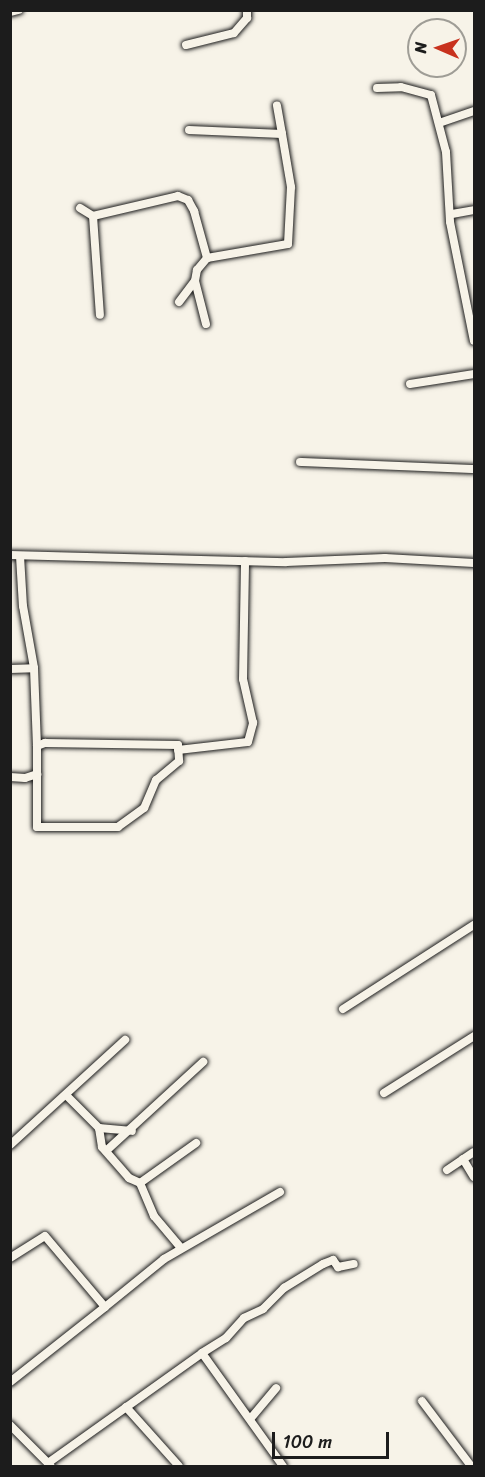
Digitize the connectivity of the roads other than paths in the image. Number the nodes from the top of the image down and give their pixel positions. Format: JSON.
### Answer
{"nodes":[{"id":1,"x":19,"y":10,"type":"edge"},
{"id":2,"x":247,"y":10,"type":"edge"},
{"id":3,"x":10,"y":12,"type":"edge"},
{"id":4,"x":186,"y":45,"type":"dead end"},
{"id":5,"x":377,"y":88,"type":"dead end"},
{"id":6,"x":278,"y":105,"type":"dead end"},
{"id":7,"x":474,"y":111,"type":"edge"},
{"id":8,"x":439,"y":123,"type":"junction"},
{"id":9,"x":189,"y":130,"type":"dead end"},
{"id":10,"x":282,"y":134,"type":"junction"},
{"id":11,"x":80,"y":208,"type":"dead end"},
{"id":12,"x":474,"y":210,"type":"edge"},
{"id":13,"x":452,"y":214,"type":"junction"},
{"id":14,"x":93,"y":216,"type":"junction"},
{"id":15,"x":207,"y":258,"type":"junction"},
{"id":16,"x":195,"y":281,"type":"junction"},
{"id":17,"x":179,"y":302,"type":"dead end"},
{"id":18,"x":474,"y":314,"type":"edge"},
{"id":19,"x":100,"y":315,"type":"dead end"},
{"id":20,"x":206,"y":324,"type":"dead end"},
{"id":21,"x":470,"y":327,"type":"junction"},
{"id":22,"x":474,"y":341,"type":"edge"},
{"id":23,"x":474,"y":374,"type":"edge"},
{"id":24,"x":410,"y":384,"type":"dead end"},
{"id":25,"x":300,"y":462,"type":"dead end"},
{"id":26,"x":474,"y":469,"type":"edge"},
{"id":27,"x":10,"y":555,"type":"edge"},
{"id":28,"x":20,"y":556,"type":"junction"},
{"id":29,"x":245,"y":561,"type":"junction"},
{"id":30,"x":474,"y":564,"type":"edge"},
{"id":31,"x":34,"y":668,"type":"junction"},
{"id":32,"x":10,"y":669,"type":"edge"},
{"id":33,"x":37,"y":746,"type":"junction"},
{"id":34,"x":178,"y":750,"type":"junction"},
{"id":35,"x":37,"y":774,"type":"junction"},
{"id":36,"x":10,"y":777,"type":"edge"},
{"id":37,"x":474,"y":924,"type":"edge"},
{"id":38,"x":343,"y":1009,"type":"dead end"},
{"id":39,"x":474,"y":1036,"type":"edge"},
{"id":40,"x":124,"y":1040,"type":"dead end"},
{"id":41,"x":202,"y":1062,"type":"dead end"},
{"id":42,"x":384,"y":1093,"type":"dead end"},
{"id":43,"x":66,"y":1095,"type":"junction"},
{"id":44,"x":99,"y":1128,"type":"junction"},
{"id":45,"x":132,"y":1131,"type":"junction"},
{"id":46,"x":196,"y":1143,"type":"dead end"},
{"id":47,"x":10,"y":1146,"type":"edge"},
{"id":48,"x":106,"y":1152,"type":"junction"},
{"id":49,"x":474,"y":1152,"type":"edge"},
{"id":50,"x":463,"y":1159,"type":"junction"},
{"id":51,"x":447,"y":1170,"type":"dead end"},
{"id":52,"x":474,"y":1177,"type":"edge"},
{"id":53,"x":140,"y":1183,"type":"junction"},
{"id":54,"x":280,"y":1192,"type":"dead end"},
{"id":55,"x":181,"y":1248,"type":"junction"},
{"id":56,"x":10,"y":1258,"type":"edge"},
{"id":57,"x":354,"y":1264,"type":"dead end"},
{"id":58,"x":105,"y":1307,"type":"junction"},
{"id":59,"x":202,"y":1353,"type":"junction"},
{"id":60,"x":10,"y":1382,"type":"edge"},
{"id":61,"x":276,"y":1388,"type":"dead end"},
{"id":62,"x":422,"y":1401,"type":"dead end"},
{"id":63,"x":126,"y":1407,"type":"junction"},
{"id":64,"x":250,"y":1418,"type":"junction"},
{"id":65,"x":10,"y":1425,"type":"edge"},
{"id":66,"x":50,"y":1465,"type":"edge"},
{"id":67,"x":179,"y":1467,"type":"edge"},
{"id":68,"x":283,"y":1467,"type":"edge"},
{"id":69,"x":471,"y":1467,"type":"edge"}],
"edges":[{"from":1,"to":3,"type":"street"},
{"from":2,"to":4,"type":"street"},
{"from":5,"to":8,"type":"street"},
{"from":6,"to":10,"type":"street"},
{"from":7,"to":8,"type":"street"},
{"from":8,"to":13,"type":"street"},
{"from":9,"to":10,"type":"street"},
{"from":10,"to":15,"type":"street"},
{"from":11,"to":14,"type":"street"},
{"from":12,"to":13,"type":"street"},
{"from":13,"to":21,"type":"street"},
{"from":14,"to":15,"type":"street"},
{"from":14,"to":19,"type":"street"},
{"from":15,"to":16,"type":"street"},
{"from":16,"to":17,"type":"street"},
{"from":16,"to":20,"type":"street"},
{"from":18,"to":21,"type":"street"},
{"from":21,"to":22,"type":"street"},
{"from":23,"to":24,"type":"street"},
{"from":25,"to":26,"type":"street"},
{"from":27,"to":28,"type":"street"},
{"from":28,"to":29,"type":"street"},
{"from":28,"to":31,"type":"street"},
{"from":29,"to":30,"type":"street"},
{"from":29,"to":34,"type":"street"},
{"from":31,"to":32,"type":"street"},
{"from":31,"to":33,"type":"street"},
{"from":33,"to":34,"type":"street"},
{"from":33,"to":35,"type":"street"},
{"from":34,"to":35,"type":"street"},
{"from":35,"to":36,"type":"street"},
{"from":37,"to":38,"type":"street"},
{"from":39,"to":42,"type":"street"},
{"from":40,"to":43,"type":"street"},
{"from":41,"to":45,"type":"street"},
{"from":43,"to":44,"type":"street"},
{"from":43,"to":47,"type":"street"},
{"from":44,"to":45,"type":"street"},
{"from":44,"to":48,"type":"street"},
{"from":45,"to":48,"type":"street"},
{"from":46,"to":53,"type":"street"},
{"from":48,"to":53,"type":"street"},
{"from":49,"to":50,"type":"street"},
{"from":50,"to":51,"type":"street"},
{"from":50,"to":52,"type":"street"},
{"from":53,"to":55,"type":"street"},
{"from":54,"to":55,"type":"street"},
{"from":55,"to":58,"type":"street"},
{"from":56,"to":58,"type":"street"},
{"from":57,"to":59,"type":"street"},
{"from":58,"to":60,"type":"street"},
{"from":59,"to":63,"type":"street"},
{"from":59,"to":64,"type":"street"},
{"from":61,"to":64,"type":"street"},
{"from":62,"to":69,"type":"street"},
{"from":63,"to":66,"type":"street"},
{"from":63,"to":67,"type":"street"},
{"from":64,"to":68,"type":"street"},
{"from":65,"to":66,"type":"street"}]}
